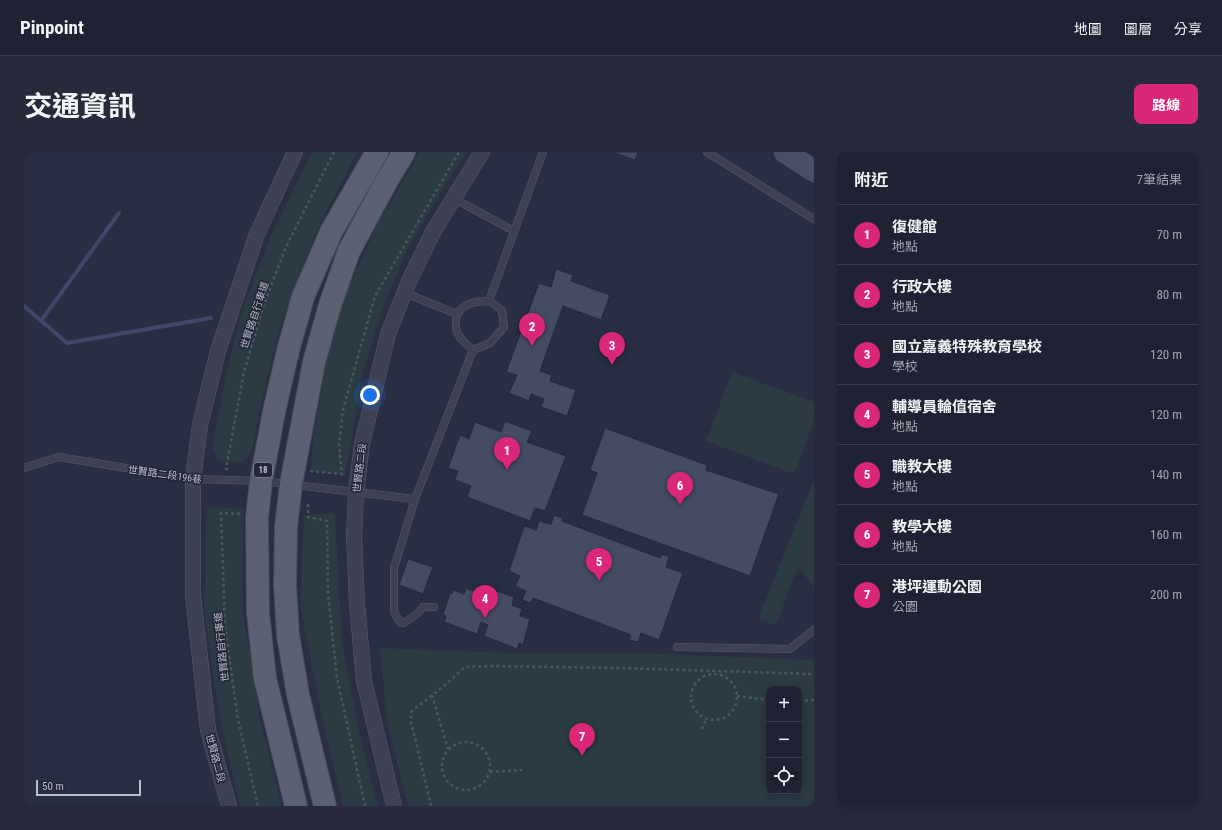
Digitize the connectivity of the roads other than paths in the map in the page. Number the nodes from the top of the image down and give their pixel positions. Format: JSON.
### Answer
{"nodes":[{"id":1,"x":295,"y":152,"type":"edge"},
{"id":2,"x":377,"y":152,"type":"edge"},
{"id":3,"x":404,"y":152,"type":"edge"},
{"id":4,"x":482,"y":152,"type":"edge"},
{"id":5,"x":543,"y":152,"type":"edge"},
{"id":6,"x":706,"y":152,"type":"edge"},
{"id":7,"x":785,"y":152,"type":"edge"},
{"id":8,"x":814,"y":171,"type":"edge"},
{"id":9,"x":454,"y":198,"type":"junction"},
{"id":10,"x":814,"y":219,"type":"edge"},
{"id":11,"x":514,"y":231,"type":"junction"},
{"id":12,"x":405,"y":293,"type":"junction"},
{"id":13,"x":489,"y":301,"type":"junction"},
{"id":14,"x":457,"y":314,"type":"junction"},
{"id":15,"x":472,"y":350,"type":"junction"},
{"id":16,"x":24,"y":468,"type":"edge"},
{"id":17,"x":193,"y":479,"type":"junction"},
{"id":18,"x":261,"y":481,"type":"junction"},
{"id":19,"x":291,"y":484,"type":"junction"},
{"id":20,"x":356,"y":492,"type":"junction"},
{"id":21,"x":415,"y":498,"type":"junction"},
{"id":22,"x":434,"y":607,"type":"dead end"},
{"id":23,"x":814,"y":630,"type":"edge"},
{"id":24,"x":677,"y":647,"type":"dead end"},
{"id":25,"x":229,"y":806,"type":"edge"},
{"id":26,"x":296,"y":806,"type":"edge"},
{"id":27,"x":325,"y":806,"type":"edge"},
{"id":28,"x":394,"y":806,"type":"edge"}],
"edges":[{"from":1,"to":17,"type":"street","name":"世賢路二段"},
{"from":2,"to":18,"type":"main road","number":"18"},
{"from":3,"to":19,"type":"main road"},
{"from":4,"to":9,"type":"street","name":"世賢路二段"},
{"from":5,"to":11,"type":"lane"},
{"from":6,"to":10,"type":"lane"},
{"from":7,"to":8,"type":"street"},
{"from":9,"to":11,"type":"lane"},
{"from":9,"to":12,"type":"street","name":"世賢路二段"},
{"from":11,"to":13,"type":"lane"},
{"from":12,"to":14,"type":"lane"},
{"from":12,"to":20,"type":"street","name":"世賢路二段"},
{"from":13,"to":14,"type":"lane"},
{"from":13,"to":15,"type":"lane"},
{"from":14,"to":15,"type":"lane"},
{"from":15,"to":21,"type":"lane"},
{"from":16,"to":17,"type":"lane","name":"世賢路二段196巷"},
{"from":17,"to":18,"type":"lane","name":"世賢路二段196巷"},
{"from":17,"to":25,"type":"street","name":"世賢路二段"},
{"from":18,"to":19,"type":"lane","name":"世賢路二段196巷"},
{"from":18,"to":26,"type":"main road","number":"18"},
{"from":19,"to":20,"type":"lane","name":"世賢路二段196巷"},
{"from":19,"to":27,"type":"main road"},
{"from":20,"to":21,"type":"lane","name":"世賢路二段196巷"},
{"from":20,"to":28,"type":"street","name":"世賢路二段"},
{"from":21,"to":22,"type":"lane"},
{"from":23,"to":24,"type":"lane"}]}
